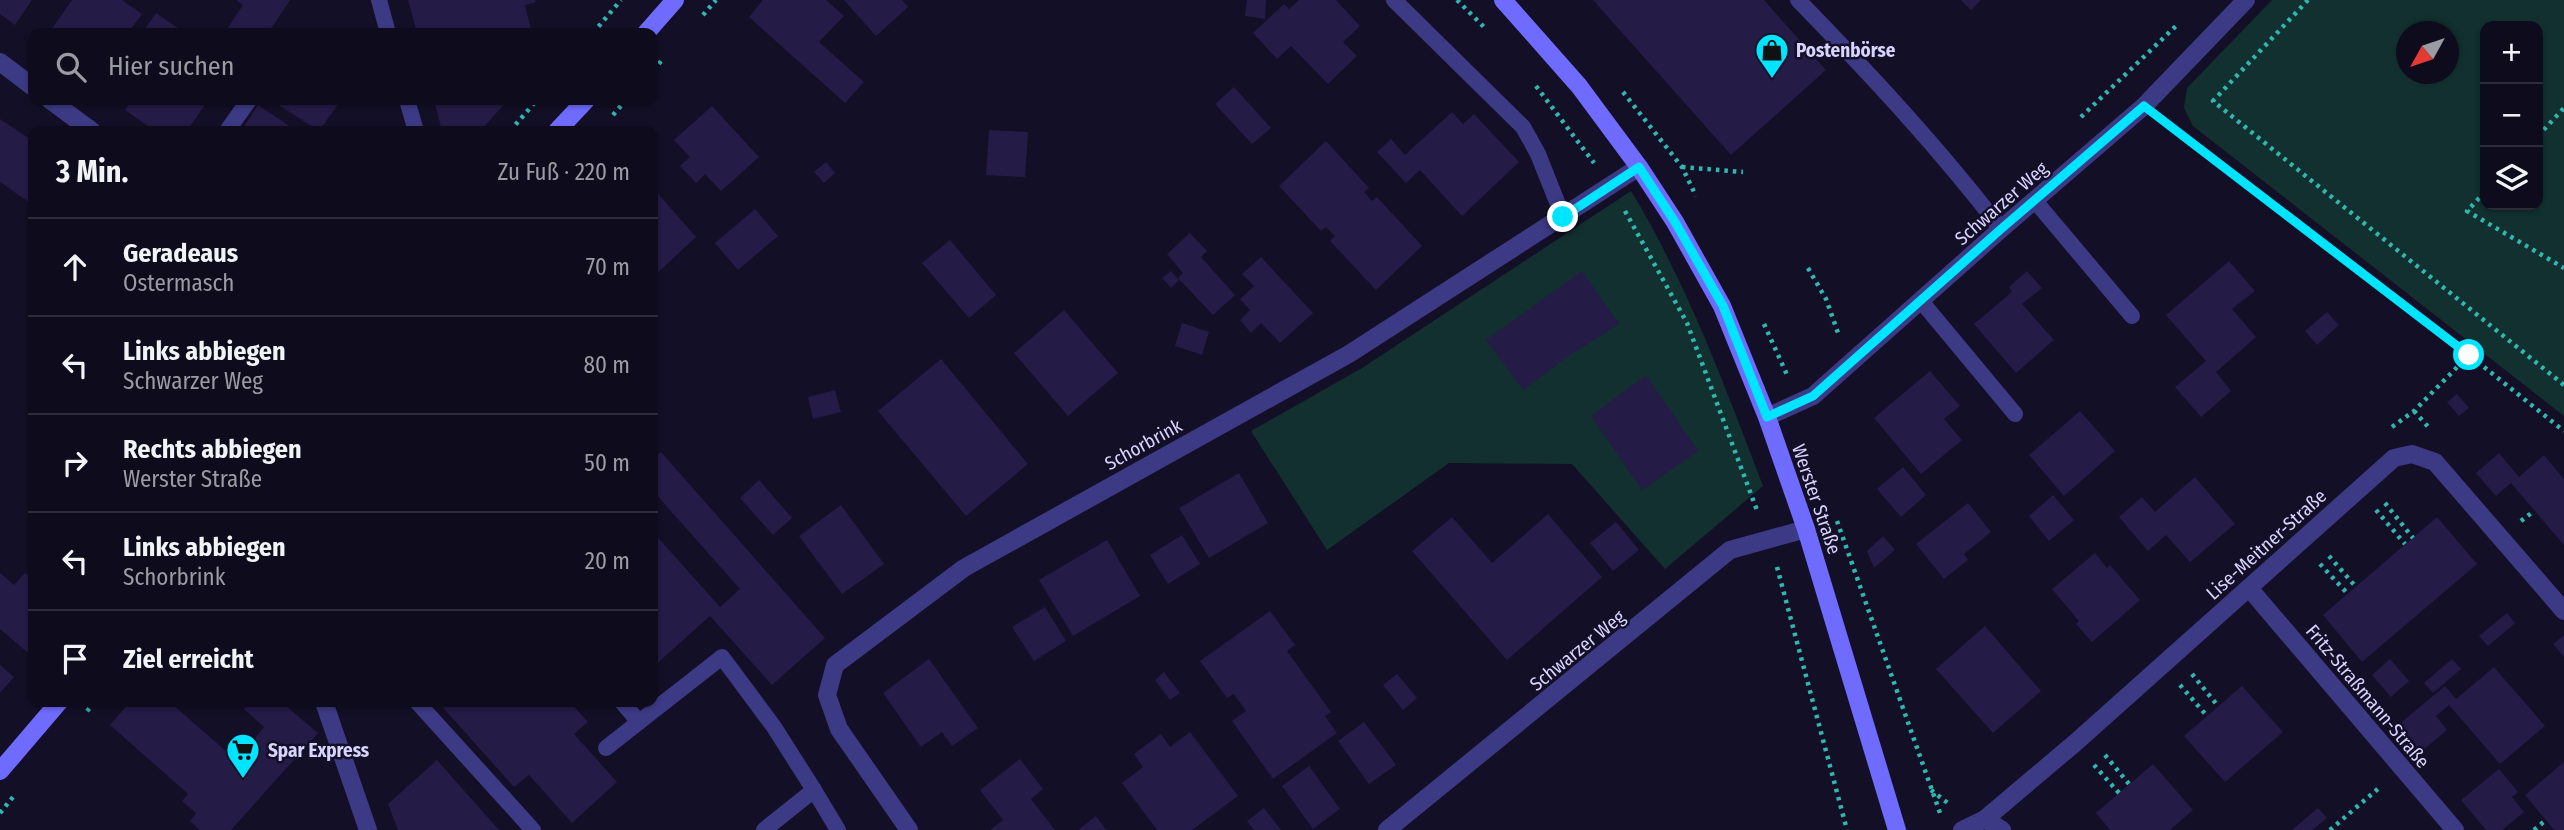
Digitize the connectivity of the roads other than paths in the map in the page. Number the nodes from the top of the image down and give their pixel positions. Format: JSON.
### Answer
{"nodes":[{"id":1,"x":379,"y":0,"type":"edge"},
{"id":2,"x":675,"y":0,"type":"edge"},
{"id":3,"x":1394,"y":0,"type":"edge"},
{"id":4,"x":1503,"y":0,"type":"edge"},
{"id":5,"x":1798,"y":0,"type":"edge"},
{"id":6,"x":2246,"y":0,"type":"edge"},
{"id":7,"x":387,"y":28,"type":"edge"},
{"id":8,"x":650,"y":28,"type":"edge"},
{"id":9,"x":1,"y":65,"type":"edge"},
{"id":10,"x":28,"y":84,"type":"edge"},
{"id":11,"x":57,"y":105,"type":"edge"},
{"id":12,"x":245,"y":105,"type":"edge"},
{"id":13,"x":408,"y":105,"type":"edge"},
{"id":14,"x":581,"y":105,"type":"edge"},
{"id":15,"x":85,"y":126,"type":"edge"},
{"id":16,"x":231,"y":126,"type":"edge"},
{"id":17,"x":415,"y":126,"type":"edge"},
{"id":18,"x":562,"y":126,"type":"edge"},
{"id":19,"x":1639,"y":167,"type":"junction"},
{"id":20,"x":2035,"y":201,"type":"junction"},
{"id":21,"x":1563,"y":217,"type":"junction"},
{"id":22,"x":2001,"y":229,"type":"junction"},
{"id":23,"x":1921,"y":301,"type":"junction"},
{"id":24,"x":2132,"y":316,"type":"dead end"},
{"id":25,"x":2015,"y":414,"type":"dead end"},
{"id":26,"x":1767,"y":417,"type":"junction"},
{"id":27,"x":1806,"y":529,"type":"junction"},
{"id":28,"x":2249,"y":589,"type":"junction"},
{"id":29,"x":2564,"y":611,"type":"edge"},
{"id":30,"x":55,"y":707,"type":"edge"},
{"id":31,"x":326,"y":707,"type":"edge"},
{"id":32,"x":422,"y":707,"type":"edge"},
{"id":33,"x":626,"y":707,"type":"edge"},
{"id":34,"x":639,"y":722,"type":"junction"},
{"id":35,"x":606,"y":748,"type":"dead end"},
{"id":36,"x":0,"y":771,"type":"edge"},
{"id":37,"x":814,"y":790,"type":"junction"},
{"id":38,"x":1985,"y":819,"type":"junction"},
{"id":39,"x":368,"y":830,"type":"edge"},
{"id":40,"x":533,"y":830,"type":"edge"},
{"id":41,"x":764,"y":830,"type":"edge"},
{"id":42,"x":838,"y":830,"type":"edge"},
{"id":43,"x":909,"y":830,"type":"edge"},
{"id":44,"x":1387,"y":830,"type":"edge"},
{"id":45,"x":1898,"y":830,"type":"edge"},
{"id":46,"x":1962,"y":830,"type":"edge"},
{"id":47,"x":2002,"y":830,"type":"edge"},
{"id":48,"x":2455,"y":830,"type":"edge"}],
"edges":[{"from":1,"to":7,"type":"lane"},
{"from":2,"to":8,"type":"main road"},
{"from":3,"to":21,"type":"lane"},
{"from":4,"to":19,"type":"main road","name":"Werster Straße"},
{"from":5,"to":22,"type":"lane"},
{"from":6,"to":20,"type":"street","name":"Schwarzer Weg"},
{"from":9,"to":10,"type":"street"},
{"from":11,"to":15,"type":"street"},
{"from":12,"to":16,"type":"lane"},
{"from":13,"to":17,"type":"lane"},
{"from":14,"to":18,"type":"main road"},
{"from":19,"to":21,"type":"street","name":"Schorbrink"},
{"from":19,"to":26,"type":"main road","name":"Werster Straße"},
{"from":20,"to":22,"type":"street","name":"Schwarzer Weg"},
{"from":20,"to":24,"type":"lane"},
{"from":21,"to":43,"type":"street","name":"Schorbrink"},
{"from":22,"to":23,"type":"street","name":"Schwarzer Weg"},
{"from":23,"to":25,"type":"lane"},
{"from":23,"to":26,"type":"street","name":"Schwarzer Weg"},
{"from":26,"to":27,"type":"main road","name":"Werster Straße"},
{"from":27,"to":44,"type":"street","name":"Schwarzer Weg"},
{"from":27,"to":45,"type":"main road","name":"Werster Straße"},
{"from":28,"to":29,"type":"street","name":"Lise-Meitner-Straße"},
{"from":28,"to":38,"type":"street","name":"Lise-Meitner-Straße"},
{"from":28,"to":48,"type":"street","name":"Fritz-Straßmann-Straße"},
{"from":30,"to":36,"type":"main road"},
{"from":31,"to":39,"type":"street"},
{"from":32,"to":40,"type":"lane"},
{"from":33,"to":34,"type":"lane"},
{"from":34,"to":35,"type":"lane"},
{"from":34,"to":37,"type":"lane"},
{"from":37,"to":41,"type":"lane"},
{"from":37,"to":42,"type":"lane"},
{"from":38,"to":46,"type":"street","name":"Lise-Meitner-Straße"},
{"from":38,"to":47,"type":"street"}]}
